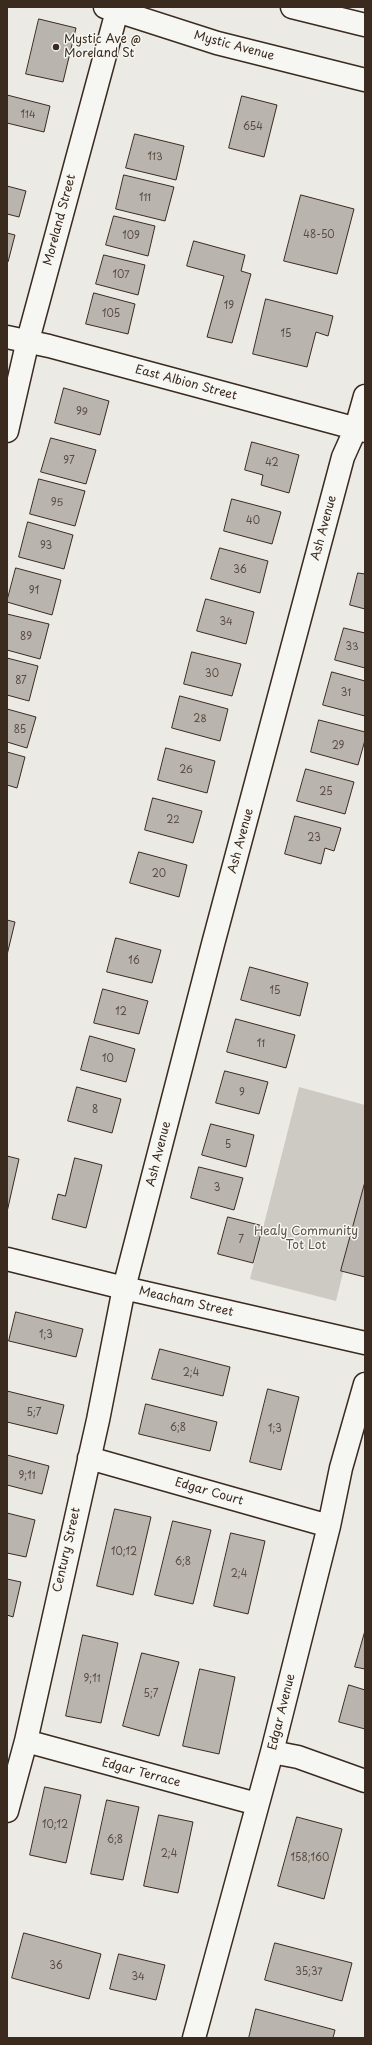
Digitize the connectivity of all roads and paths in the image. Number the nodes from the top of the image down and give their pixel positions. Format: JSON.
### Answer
{"nodes":[{"id":1,"x":292,"y":7,"type":"edge"},
{"id":2,"x":111,"y":9,"type":"edge"},
{"id":3,"x":365,"y":25,"type":"edge"},
{"id":4,"x":365,"y":80,"type":"edge"},
{"id":5,"x":17,"y":338,"type":"edge"},
{"id":6,"x":365,"y":396,"type":"edge"},
{"id":7,"x":360,"y":429,"type":"edge"},
{"id":8,"x":7,"y":431,"type":"edge"},
{"id":9,"x":7,"y":1259,"type":"edge"},
{"id":10,"x":124,"y":1288,"type":"junction"},
{"id":11,"x":365,"y":1343,"type":"edge"},
{"id":12,"x":365,"y":1384,"type":"edge"},
{"id":13,"x":89,"y":1458,"type":"junction"},
{"id":14,"x":329,"y":1526,"type":"junction"},
{"id":15,"x":26,"y":1741,"type":"junction"},
{"id":16,"x":272,"y":1752,"type":"junction"},
{"id":17,"x":365,"y":1781,"type":"edge"},
{"id":18,"x":257,"y":1804,"type":"junction"},
{"id":19,"x":7,"y":1811,"type":"edge"},
{"id":20,"x":194,"y":2038,"type":"edge"}],
"edges":[{"from":1,"to":3,"type":"street"},
{"from":2,"to":4,"type":"street","name":"Mystic Avenue"},
{"from":2,"to":5,"type":"street","name":"Moreland Street"},
{"from":5,"to":7,"type":"street","name":"East Albion Street"},
{"from":5,"to":8,"type":"street","name":"Moreland Street"},
{"from":6,"to":7,"type":"street","name":"Ash Avenue"},
{"from":7,"to":10,"type":"street","name":"Ash Avenue"},
{"from":9,"to":10,"type":"street","name":"Meacham Street"},
{"from":10,"to":11,"type":"street","name":"Meacham Street"},
{"from":10,"to":13,"type":"street","name":"Century Street"},
{"from":12,"to":14,"type":"street","name":"Edgar Avenue"},
{"from":13,"to":14,"type":"street","name":"Edgar Court"},
{"from":13,"to":15,"type":"street","name":"Century Street"},
{"from":14,"to":16,"type":"street","name":"Edgar Avenue"},
{"from":15,"to":18,"type":"street","name":"Edgar Terrace"},
{"from":15,"to":19,"type":"street","name":"Century Street"},
{"from":16,"to":17,"type":"street"},
{"from":16,"to":18,"type":"street","name":"Edgar Avenue"},
{"from":18,"to":20,"type":"street","name":"Edgar Avenue"}]}
